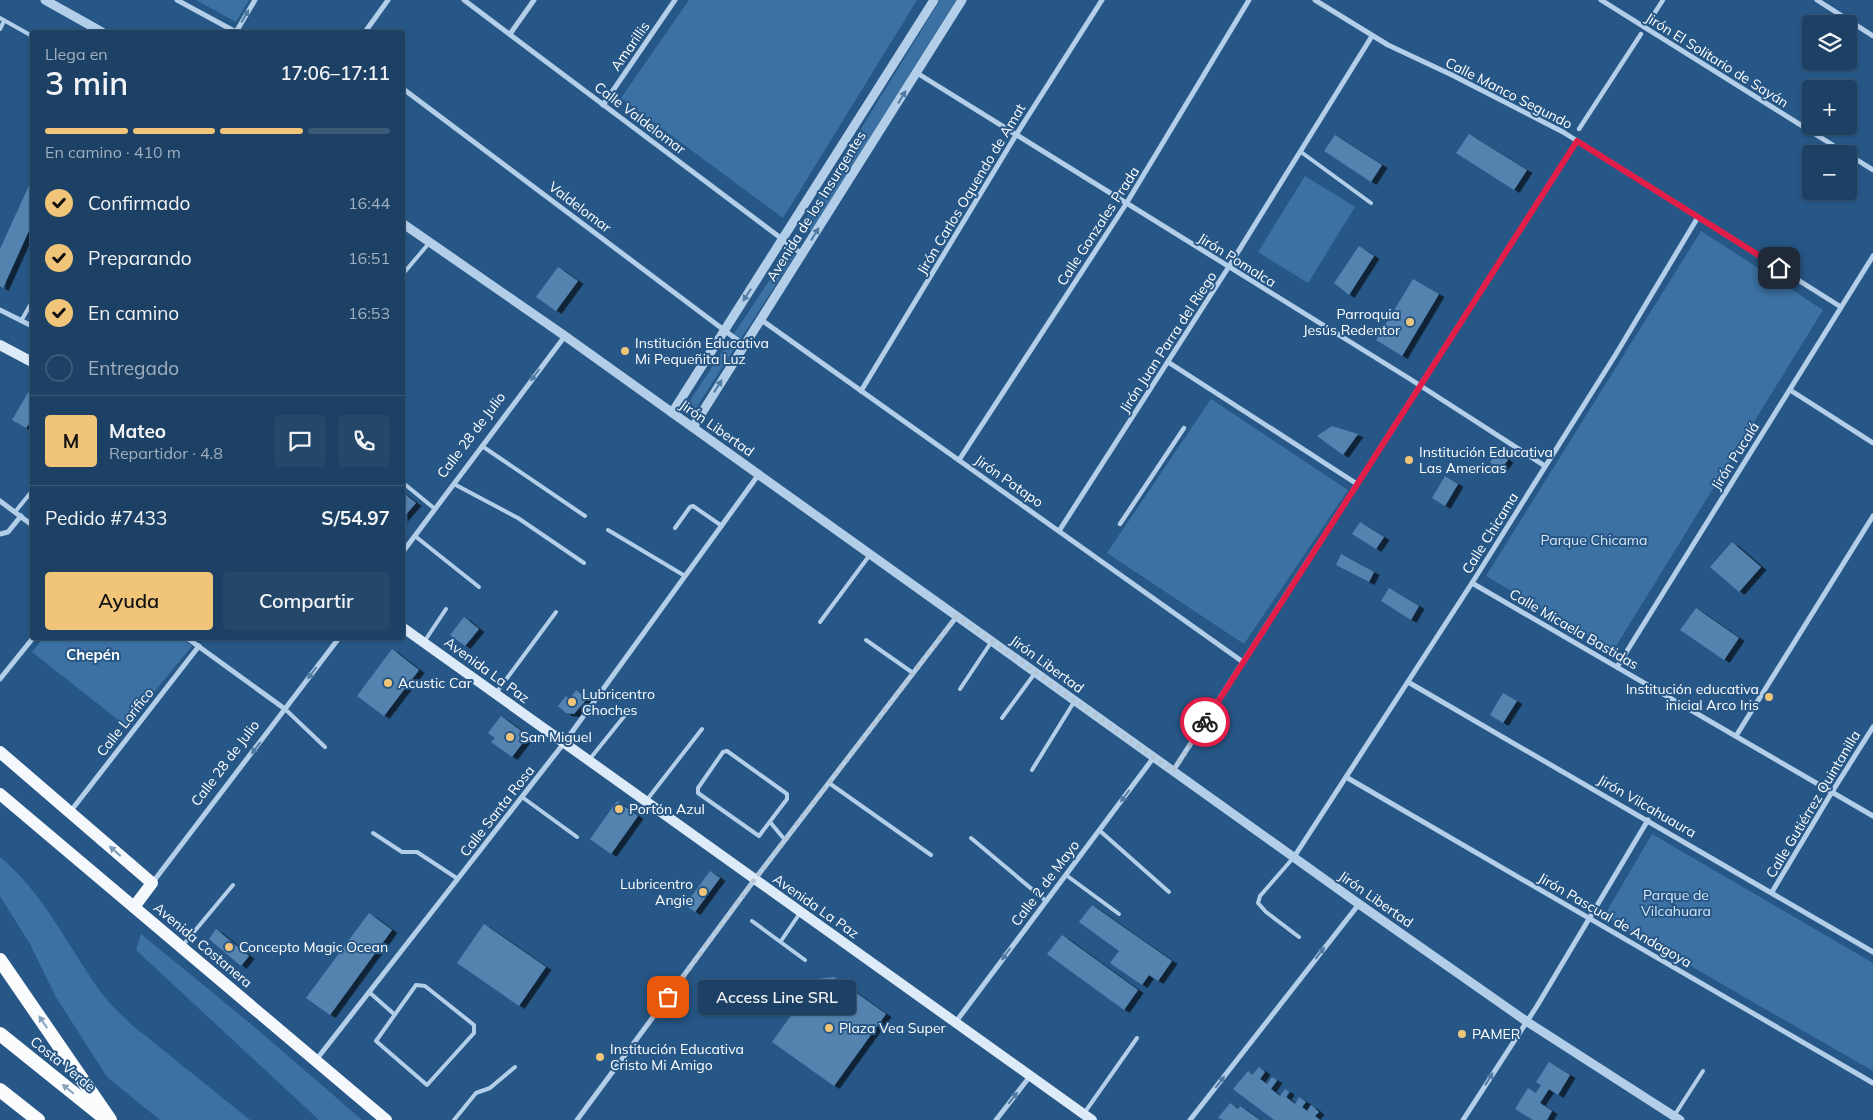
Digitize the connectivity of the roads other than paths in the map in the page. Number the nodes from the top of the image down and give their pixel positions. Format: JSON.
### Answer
{"nodes":[{"id":1,"x":44,"y":0,"type":"edge"},
{"id":2,"x":177,"y":0,"type":"edge"},
{"id":3,"x":255,"y":0,"type":"edge"},
{"id":4,"x":388,"y":0,"type":"edge"},
{"id":5,"x":464,"y":0,"type":"edge"},
{"id":6,"x":534,"y":0,"type":"edge"},
{"id":7,"x":675,"y":0,"type":"edge"},
{"id":8,"x":934,"y":0,"type":"edge"},
{"id":9,"x":962,"y":0,"type":"edge"},
{"id":10,"x":1102,"y":0,"type":"edge"},
{"id":11,"x":1249,"y":0,"type":"edge"},
{"id":12,"x":1315,"y":0,"type":"edge"},
{"id":13,"x":1601,"y":0,"type":"edge"},
{"id":14,"x":1663,"y":0,"type":"edge"},
{"id":15,"x":1817,"y":0,"type":"edge"},
{"id":16,"x":2,"y":20,"type":"edge"},
{"id":17,"x":1650,"y":20,"type":"dead end"},
{"id":18,"x":0,"y":29,"type":"edge"},
{"id":19,"x":98,"y":30,"type":"edge"},
{"id":20,"x":232,"y":30,"type":"edge"},
{"id":21,"x":237,"y":30,"type":"edge"},
{"id":22,"x":366,"y":30,"type":"edge"},
{"id":23,"x":510,"y":34,"type":"junction"},
{"id":24,"x":1641,"y":34,"type":"dead end"},
{"id":25,"x":30,"y":35,"type":"edge"},
{"id":26,"x":1372,"y":36,"type":"junction"},
{"id":27,"x":1873,"y":36,"type":"edge"},
{"id":28,"x":917,"y":73,"type":"junction"},
{"id":29,"x":405,"y":90,"type":"edge"},
{"id":30,"x":603,"y":105,"type":"junction"},
{"id":31,"x":1579,"y":129,"type":"dead end"},
{"id":32,"x":1016,"y":135,"type":"junction"},
{"id":33,"x":1577,"y":141,"type":"junction"},
{"id":34,"x":1834,"y":145,"type":"edge"},
{"id":35,"x":1301,"y":152,"type":"junction"},
{"id":36,"x":1857,"y":160,"type":"edge"},
{"id":37,"x":1873,"y":170,"type":"edge"},
{"id":38,"x":1371,"y":203,"type":"dead end"},
{"id":39,"x":1126,"y":204,"type":"junction"},
{"id":40,"x":1698,"y":217,"type":"junction"},
{"id":41,"x":405,"y":226,"type":"edge"},
{"id":42,"x":782,"y":239,"type":"junction"},
{"id":43,"x":430,"y":242,"type":"junction"},
{"id":44,"x":802,"y":254,"type":"junction"},
{"id":45,"x":1873,"y":256,"type":"edge"},
{"id":46,"x":1228,"y":268,"type":"junction"},
{"id":47,"x":405,"y":271,"type":"edge"},
{"id":48,"x":30,"y":305,"type":"edge"},
{"id":49,"x":1841,"y":307,"type":"junction"},
{"id":50,"x":0,"y":310,"type":"edge"},
{"id":51,"x":760,"y":320,"type":"junction"},
{"id":52,"x":21,"y":321,"type":"junction"},
{"id":53,"x":30,"y":325,"type":"edge"},
{"id":54,"x":724,"y":330,"type":"junction"},
{"id":55,"x":564,"y":336,"type":"junction"},
{"id":56,"x":0,"y":345,"type":"edge"},
{"id":57,"x":744,"y":345,"type":"junction"},
{"id":58,"x":30,"y":361,"type":"edge"},
{"id":59,"x":1168,"y":362,"type":"junction"},
{"id":60,"x":1420,"y":386,"type":"junction"},
{"id":61,"x":1790,"y":390,"type":"junction"},
{"id":62,"x":861,"y":391,"type":"junction"},
{"id":63,"x":672,"y":413,"type":"junction"},
{"id":64,"x":693,"y":427,"type":"junction"},
{"id":65,"x":1184,"y":428,"type":"dead end"},
{"id":66,"x":1873,"y":443,"type":"edge"},
{"id":67,"x":482,"y":446,"type":"junction"},
{"id":68,"x":959,"y":460,"type":"junction"},
{"id":69,"x":1545,"y":466,"type":"junction"},
{"id":70,"x":759,"y":474,"type":"junction"},
{"id":71,"x":405,"y":484,"type":"edge"},
{"id":72,"x":454,"y":484,"type":"junction"},
{"id":73,"x":1357,"y":484,"type":"junction"},
{"id":74,"x":30,"y":493,"type":"edge"},
{"id":75,"x":0,"y":501,"type":"edge"},
{"id":76,"x":435,"y":509,"type":"junction"},
{"id":77,"x":15,"y":512,"type":"junction"},
{"id":78,"x":21,"y":516,"type":"junction"},
{"id":79,"x":585,"y":516,"type":"dead end"},
{"id":80,"x":1873,"y":516,"type":"edge"},
{"id":81,"x":30,"y":523,"type":"edge"},
{"id":82,"x":1120,"y":524,"type":"dead end"},
{"id":83,"x":722,"y":526,"type":"junction"},
{"id":84,"x":675,"y":528,"type":"dead end"},
{"id":85,"x":608,"y":530,"type":"dead end"},
{"id":86,"x":1059,"y":531,"type":"junction"},
{"id":87,"x":0,"y":534,"type":"edge"},
{"id":88,"x":415,"y":536,"type":"junction"},
{"id":89,"x":405,"y":548,"type":"edge"},
{"id":90,"x":870,"y":554,"type":"junction"},
{"id":91,"x":584,"y":563,"type":"dead end"},
{"id":92,"x":685,"y":576,"type":"junction"},
{"id":93,"x":1472,"y":583,"type":"junction"},
{"id":94,"x":479,"y":587,"type":"dead end"},
{"id":95,"x":446,"y":609,"type":"dead end"},
{"id":96,"x":556,"y":612,"type":"dead end"},
{"id":97,"x":957,"y":616,"type":"junction"},
{"id":98,"x":820,"y":622,"type":"dead end"},
{"id":99,"x":405,"y":629,"type":"edge"},
{"id":100,"x":31,"y":640,"type":"edge"},
{"id":101,"x":190,"y":640,"type":"edge"},
{"id":102,"x":337,"y":640,"type":"edge"},
{"id":103,"x":866,"y":640,"type":"dead end"},
{"id":104,"x":992,"y":641,"type":"junction"},
{"id":105,"x":424,"y":642,"type":"junction"},
{"id":106,"x":199,"y":646,"type":"junction"},
{"id":107,"x":1243,"y":662,"type":"junction"},
{"id":108,"x":1617,"y":667,"type":"junction"},
{"id":109,"x":1035,"y":672,"type":"junction"},
{"id":110,"x":913,"y":673,"type":"junction"},
{"id":111,"x":0,"y":679,"type":"edge"},
{"id":112,"x":1408,"y":682,"type":"junction"},
{"id":113,"x":960,"y":689,"type":"dead end"},
{"id":114,"x":496,"y":693,"type":"junction"},
{"id":115,"x":1075,"y":700,"type":"junction"},
{"id":116,"x":285,"y":709,"type":"junction"},
{"id":117,"x":630,"y":709,"type":"dead end"},
{"id":118,"x":1002,"y":718,"type":"dead end"},
{"id":119,"x":1873,"y":727,"type":"edge"},
{"id":120,"x":702,"y":729,"type":"dead end"},
{"id":121,"x":1736,"y":736,"type":"junction"},
{"id":122,"x":564,"y":743,"type":"junction"},
{"id":123,"x":325,"y":747,"type":"dead end"},
{"id":124,"x":0,"y":752,"type":"edge"},
{"id":125,"x":1154,"y":757,"type":"junction"},
{"id":126,"x":588,"y":760,"type":"junction"},
{"id":127,"x":1032,"y":770,"type":"dead end"},
{"id":128,"x":1173,"y":771,"type":"junction"},
{"id":129,"x":1346,"y":777,"type":"junction"},
{"id":130,"x":829,"y":783,"type":"junction"},
{"id":131,"x":1832,"y":792,"type":"junction"},
{"id":132,"x":0,"y":794,"type":"edge"},
{"id":133,"x":522,"y":797,"type":"junction"},
{"id":134,"x":646,"y":801,"type":"junction"},
{"id":135,"x":70,"y":812,"type":"junction"},
{"id":136,"x":1873,"y":816,"type":"edge"},
{"id":137,"x":1648,"y":820,"type":"junction"},
{"id":138,"x":770,"y":822,"type":"junction"},
{"id":139,"x":1099,"y":830,"type":"junction"},
{"id":140,"x":373,"y":833,"type":"dead end"},
{"id":141,"x":577,"y":837,"type":"dead end"},
{"id":142,"x":971,"y":838,"type":"dead end"},
{"id":143,"x":786,"y":840,"type":"junction"},
{"id":144,"x":931,"y":855,"type":"dead end"},
{"id":145,"x":1294,"y":857,"type":"junction"},
{"id":146,"x":1066,"y":875,"type":"junction"},
{"id":147,"x":458,"y":879,"type":"junction"},
{"id":148,"x":755,"y":879,"type":"junction"},
{"id":149,"x":152,"y":883,"type":"junction"},
{"id":150,"x":232,"y":886,"type":"dead end"},
{"id":151,"x":1169,"y":892,"type":"dead end"},
{"id":152,"x":1772,"y":892,"type":"junction"},
{"id":153,"x":1046,"y":901,"type":"junction"},
{"id":154,"x":1359,"y":904,"type":"junction"},
{"id":155,"x":134,"y":907,"type":"junction"},
{"id":156,"x":802,"y":911,"type":"junction"},
{"id":157,"x":1119,"y":914,"type":"dead end"},
{"id":158,"x":1590,"y":918,"type":"junction"},
{"id":159,"x":752,"y":921,"type":"dead end"},
{"id":160,"x":1300,"y":937,"type":"dead end"},
{"id":161,"x":781,"y":941,"type":"junction"},
{"id":162,"x":181,"y":947,"type":"junction"},
{"id":163,"x":1873,"y":952,"type":"edge"},
{"id":164,"x":0,"y":960,"type":"edge"},
{"id":165,"x":805,"y":960,"type":"dead end"},
{"id":166,"x":370,"y":992,"type":"junction"},
{"id":167,"x":394,"y":1014,"type":"junction"},
{"id":168,"x":1526,"y":1021,"type":"junction"},
{"id":169,"x":955,"y":1022,"type":"junction"},
{"id":170,"x":0,"y":1034,"type":"edge"},
{"id":171,"x":1137,"y":1038,"type":"dead end"},
{"id":172,"x":316,"y":1060,"type":"junction"},
{"id":173,"x":515,"y":1067,"type":"dead end"},
{"id":174,"x":1703,"y":1070,"type":"dead end"},
{"id":175,"x":1031,"y":1075,"type":"junction"},
{"id":176,"x":1873,"y":1083,"type":"edge"},
{"id":177,"x":0,"y":1090,"type":"edge"},
{"id":178,"x":1087,"y":1117,"type":"edge"},
{"id":179,"x":1677,"y":1118,"type":"edge"},
{"id":180,"x":38,"y":1120,"type":"edge"},
{"id":181,"x":108,"y":1120,"type":"edge"},
{"id":182,"x":386,"y":1120,"type":"edge"},
{"id":183,"x":454,"y":1120,"type":"edge"},
{"id":184,"x":577,"y":1120,"type":"edge"},
{"id":185,"x":996,"y":1120,"type":"edge"},
{"id":186,"x":1190,"y":1120,"type":"edge"},
{"id":187,"x":1463,"y":1120,"type":"edge"}],
"edges":[{"from":1,"to":19,"type":"street"},
{"from":2,"to":20,"type":"street"},
{"from":21,"to":3,"type":"street","one_way":true},
{"from":4,"to":22,"type":"street"},
{"from":5,"to":23,"type":"street","name":"Calle Valdelomar"},
{"from":6,"to":23,"type":"street"},
{"from":7,"to":30,"type":"street","name":"Amarillis"},
{"from":8,"to":42,"type":"street","name":"Avenida de los Insurgentes"},
{"from":9,"to":28,"type":"street","name":"Avenida de los Insurgentes"},
{"from":10,"to":32,"type":"street","name":"Jirón Carlos Oquendo de Amat"},
{"from":11,"to":39,"type":"street","name":"Calle Gonzales Prada"},
{"from":12,"to":26,"type":"street","name":"Calle Manco Segundo"},
{"from":13,"to":34,"type":"street","name":"Jirón El Solitario de Sayán"},
{"from":14,"to":17,"type":"street"},
{"from":15,"to":27,"type":"street"},
{"from":16,"to":18,"type":"lane"},
{"from":16,"to":25,"type":"lane"},
{"from":23,"to":30,"type":"street","name":"Calle Valdelomar"},
{"from":24,"to":31,"type":"street"},
{"from":26,"to":33,"type":"street","name":"Calle Manco Segundo"},
{"from":26,"to":35,"type":"street","name":"Jirón Juan Parra del Riego"},
{"from":28,"to":32,"type":"street","name":"Jirón Pomalca"},
{"from":44,"to":28,"type":"street","name":"Avenida de los Insurgentes","one_way":true},
{"from":29,"to":54,"type":"street","name":"Valdelomar"},
{"from":30,"to":42,"type":"street","name":"Calle Valdelomar"},
{"from":32,"to":39,"type":"street","name":"Jirón Pomalca"},
{"from":32,"to":62,"type":"street","name":"Jirón Carlos Oquendo de Amat"},
{"from":33,"to":40,"type":"street","name":"Calle Manco Segundo"},
{"from":33,"to":60,"type":"street"},
{"from":35,"to":38,"type":"lane"},
{"from":35,"to":46,"type":"street","name":"Jirón Juan Parra del Riego"},
{"from":36,"to":37,"type":"street","name":"Jirón El Solitario de Sayán"},
{"from":39,"to":46,"type":"street","name":"Jirón Pomalca"},
{"from":39,"to":68,"type":"street","name":"Calle Gonzales Prada"},
{"from":40,"to":49,"type":"street","name":"Calle Manco Segundo"},
{"from":40,"to":69,"type":"street","name":"Calle Chicama"},
{"from":41,"to":43,"type":"street","name":"Jirón Libertad"},
{"from":42,"to":44,"type":"street","name":"Calle Valdelomar"},
{"from":42,"to":54,"type":"street","name":"Avenida de los Insurgentes","one_way":true},
{"from":43,"to":47,"type":"lane"},
{"from":43,"to":55,"type":"street","name":"Jirón Libertad"},
{"from":44,"to":51,"type":"street","name":"Avenida de los Insurgentes"},
{"from":45,"to":49,"type":"street","name":"Jirón Pucalá"},
{"from":46,"to":59,"type":"street","name":"Jirón Juan Parra del Riego"},
{"from":46,"to":60,"type":"street","name":"Jirón Pomalca"},
{"from":48,"to":52,"type":"lane"},
{"from":49,"to":61,"type":"street","name":"Jirón Pucalá"},
{"from":50,"to":52,"type":"street"},
{"from":51,"to":57,"type":"street","name":"Avenida de los Insurgentes"},
{"from":51,"to":62,"type":"street","name":"Jirón Patapo"},
{"from":52,"to":53,"type":"street"},
{"from":54,"to":57,"type":"street","name":"Valdelomar"},
{"from":54,"to":63,"type":"street","name":"Avenida de los Insurgentes"},
{"from":55,"to":63,"type":"street","name":"Jirón Libertad"},
{"from":55,"to":67,"type":"street","name":"Calle 28 de Julio","one_way":true},
{"from":56,"to":58,"type":"main road"},
{"from":64,"to":57,"type":"street","name":"Avenida de los Insurgentes","one_way":true},
{"from":59,"to":73,"type":"street"},
{"from":59,"to":86,"type":"street","name":"Jirón Juan Parra del Riego"},
{"from":60,"to":69,"type":"street","name":"Jirón Pomalca"},
{"from":60,"to":73,"type":"street"},
{"from":61,"to":66,"type":"street"},
{"from":61,"to":108,"type":"street","name":"Jirón Pucalá"},
{"from":62,"to":68,"type":"street","name":"Jirón Patapo"},
{"from":63,"to":64,"type":"street","name":"Jirón Libertad"},
{"from":64,"to":70,"type":"street","name":"Jirón Libertad"},
{"from":65,"to":82,"type":"street"},
{"from":67,"to":72,"type":"street","name":"Calle 28 de Julio"},
{"from":67,"to":79,"type":"lane"},
{"from":68,"to":86,"type":"street","name":"Jirón Patapo"},
{"from":69,"to":93,"type":"street","name":"Calle Chicama"},
{"from":70,"to":83,"type":"street","name":"Calle Santa Rosa"},
{"from":70,"to":90,"type":"street","name":"Jirón Libertad"},
{"from":71,"to":76,"type":"lane"},
{"from":72,"to":76,"type":"street","name":"Calle 28 de Julio"},
{"from":72,"to":91,"type":"lane"},
{"from":73,"to":107,"type":"street"},
{"from":74,"to":77,"type":"lane"},
{"from":75,"to":77,"type":"street"},
{"from":76,"to":88,"type":"street","name":"Calle 28 de Julio"},
{"from":77,"to":78,"type":"street"},
{"from":78,"to":81,"type":"street"},
{"from":78,"to":87,"type":"street"},
{"from":80,"to":121,"type":"street"},
{"from":83,"to":84,"type":"lane"},
{"from":83,"to":92,"type":"street","name":"Calle Santa Rosa"},
{"from":85,"to":92,"type":"lane"},
{"from":86,"to":107,"type":"street","name":"Jirón Patapo"},
{"from":88,"to":89,"type":"street","name":"Calle 28 de Julio"},
{"from":88,"to":94,"type":"lane"},
{"from":90,"to":97,"type":"street","name":"Jirón Libertad"},
{"from":90,"to":98,"type":"lane"},
{"from":92,"to":122,"type":"street","name":"Calle Santa Rosa"},
{"from":93,"to":108,"type":"street","name":"Calle Micaela Bastidas"},
{"from":93,"to":112,"type":"street","name":"Calle Chicama"},
{"from":95,"to":105,"type":"lane"},
{"from":96,"to":114,"type":"lane"},
{"from":97,"to":104,"type":"street","name":"Jirón Libertad"},
{"from":97,"to":110,"type":"street"},
{"from":99,"to":105,"type":"main road","name":"Avenida La Paz"},
{"from":100,"to":111,"type":"street"},
{"from":101,"to":106,"type":"street"},
{"from":102,"to":116,"type":"street","name":"Calle 28 de Julio","one_way":true},
{"from":103,"to":110,"type":"lane"},
{"from":104,"to":109,"type":"street","name":"Jirón Libertad"},
{"from":104,"to":113,"type":"lane"},
{"from":105,"to":114,"type":"main road","name":"Avenida La Paz"},
{"from":106,"to":116,"type":"street"},
{"from":106,"to":135,"type":"street","name":"Calle Lorifico"},
{"from":107,"to":128,"type":"street"},
{"from":108,"to":121,"type":"street","name":"Calle Micaela Bastidas"},
{"from":109,"to":115,"type":"street","name":"Jirón Libertad"},
{"from":109,"to":118,"type":"lane"},
{"from":110,"to":130,"type":"street"},
{"from":112,"to":129,"type":"street","name":"Calle Chicama"},
{"from":112,"to":137,"type":"street","name":"Jirón Vilcahuaura"},
{"from":114,"to":122,"type":"main road","name":"Avenida La Paz"},
{"from":115,"to":125,"type":"street","name":"Jirón Libertad"},
{"from":115,"to":127,"type":"lane"},
{"from":116,"to":123,"type":"lane"},
{"from":116,"to":149,"type":"street","name":"Calle 28 de Julio","one_way":true},
{"from":117,"to":126,"type":"lane"},
{"from":119,"to":131,"type":"street","name":"Calle Gutiérrez Quintanilla"},
{"from":120,"to":134,"type":"lane"},
{"from":121,"to":131,"type":"street","name":"Calle Micaela Bastidas"},
{"from":122,"to":126,"type":"main road","name":"Avenida La Paz"},
{"from":122,"to":133,"type":"street","name":"Calle Santa Rosa"},
{"from":124,"to":135,"type":"main road","name":"Avenida Costanera"},
{"from":125,"to":128,"type":"street","name":"Jirón Libertad"},
{"from":125,"to":139,"type":"street","name":"Calle 2 de Mayo","one_way":true},
{"from":126,"to":134,"type":"main road","name":"Avenida La Paz"},
{"from":128,"to":145,"type":"street","name":"Jirón Libertad"},
{"from":129,"to":145,"type":"street","name":"Calle Chicama"},
{"from":129,"to":158,"type":"street","name":"Jirón Pascual de Andagoya"},
{"from":130,"to":143,"type":"street"},
{"from":130,"to":144,"type":"lane"},
{"from":131,"to":136,"type":"street","name":"Calle Micaela Bastidas"},
{"from":131,"to":152,"type":"street","name":"Calle Gutiérrez Quintanilla"},
{"from":132,"to":155,"type":"main road","name":"Avenida Costanera"},
{"from":133,"to":141,"type":"lane"},
{"from":133,"to":147,"type":"street","name":"Calle Santa Rosa"},
{"from":134,"to":148,"type":"main road","name":"Avenida La Paz"},
{"from":149,"to":135,"type":"main road","name":"Avenida Costanera","one_way":true},
{"from":137,"to":152,"type":"street","name":"Jirón Vilcahuaura"},
{"from":137,"to":158,"type":"street"},
{"from":138,"to":138,"type":"lane"},
{"from":138,"to":143,"type":"lane"},
{"from":139,"to":146,"type":"street","name":"Calle 2 de Mayo"},
{"from":139,"to":151,"type":"lane"},
{"from":140,"to":147,"type":"lane"},
{"from":142,"to":153,"type":"lane"},
{"from":143,"to":148,"type":"street"},
{"from":145,"to":154,"type":"street","name":"Jirón Libertad"},
{"from":145,"to":160,"type":"lane"},
{"from":146,"to":153,"type":"street","name":"Calle 2 de Mayo"},
{"from":146,"to":157,"type":"lane"},
{"from":147,"to":166,"type":"street","name":"Calle Santa Rosa"},
{"from":148,"to":156,"type":"main road","name":"Avenida La Paz"},
{"from":148,"to":184,"type":"street"},
{"from":149,"to":155,"type":"main road","name":"Calle 28 de Julio"},
{"from":150,"to":162,"type":"lane"},
{"from":152,"to":163,"type":"street","name":"Jirón Vilcahuaura"},
{"from":153,"to":169,"type":"street","name":"Calle 2 de Mayo","one_way":true},
{"from":154,"to":168,"type":"street","name":"Jirón Libertad"},
{"from":186,"to":154,"type":"street","one_way":true},
{"from":155,"to":162,"type":"main road","name":"Avenida Costanera"},
{"from":156,"to":161,"type":"lane"},
{"from":156,"to":169,"type":"main road","name":"Avenida La Paz"},
{"from":158,"to":168,"type":"street"},
{"from":158,"to":176,"type":"street","name":"Jirón Pascual de Andagoya"},
{"from":159,"to":161,"type":"lane"},
{"from":161,"to":165,"type":"lane"},
{"from":162,"to":172,"type":"main road","name":"Avenida Costanera"},
{"from":181,"to":164,"type":"highway","one_way":true},
{"from":166,"to":167,"type":"lane"},
{"from":166,"to":172,"type":"street","name":"Calle Santa Rosa"},
{"from":167,"to":167,"type":"lane"},
{"from":168,"to":179,"type":"street","name":"Jirón Libertad"},
{"from":187,"to":168,"type":"street","one_way":true},
{"from":169,"to":175,"type":"main road","name":"Avenida La Paz"},
{"from":181,"to":170,"type":"highway","name":"Costa Verde","one_way":true},
{"from":171,"to":178,"type":"lane"},
{"from":172,"to":182,"type":"main road","name":"Avenida Costanera"},
{"from":173,"to":183,"type":"lane"},
{"from":174,"to":179,"type":"lane"},
{"from":175,"to":178,"type":"main road","name":"Avenida La Paz"},
{"from":185,"to":175,"type":"street","one_way":true},
{"from":177,"to":180,"type":"highway"}]}
